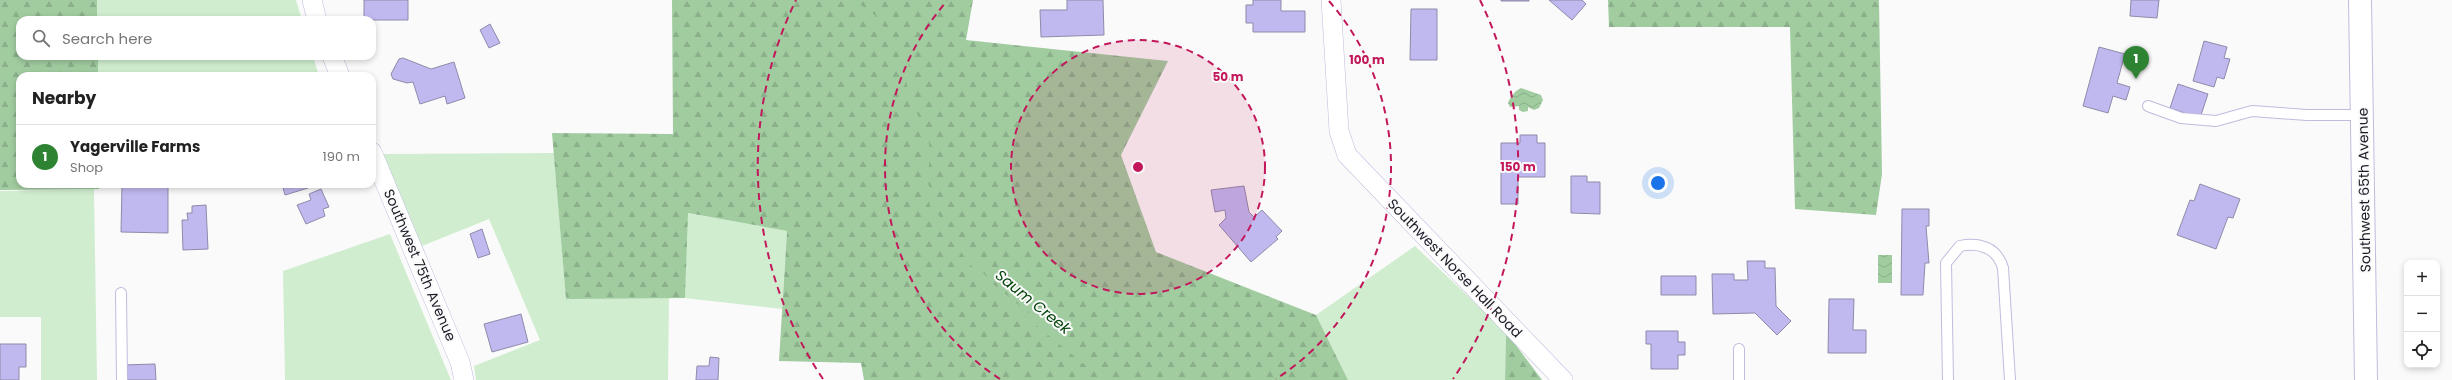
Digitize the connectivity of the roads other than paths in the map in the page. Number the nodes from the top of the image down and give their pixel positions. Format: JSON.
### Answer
{"nodes":[{"id":1,"x":312,"y":0,"type":"edge"},
{"id":2,"x":1331,"y":0,"type":"edge"},
{"id":3,"x":2360,"y":0,"type":"edge"},
{"id":4,"x":317,"y":16,"type":"edge"},
{"id":5,"x":334,"y":60,"type":"edge"},
{"id":6,"x":338,"y":72,"type":"edge"},
{"id":7,"x":2148,"y":106,"type":"dead end"},
{"id":8,"x":2363,"y":114,"type":"junction"},
{"id":9,"x":376,"y":162,"type":"edge"},
{"id":10,"x":121,"y":293,"type":"dead end"},
{"id":11,"x":1739,"y":349,"type":"dead end"},
{"id":12,"x":122,"y":380,"type":"edge"},
{"id":13,"x":464,"y":380,"type":"edge"},
{"id":14,"x":1562,"y":380,"type":"edge"},
{"id":15,"x":1739,"y":380,"type":"edge"},
{"id":16,"x":1948,"y":380,"type":"edge"},
{"id":17,"x":2010,"y":380,"type":"edge"},
{"id":18,"x":2366,"y":380,"type":"edge"}],
"edges":[{"from":1,"to":4,"type":"street"},
{"from":2,"to":14,"type":"street","name":"Southwest Norse Hall Road"},
{"from":3,"to":8,"type":"main road","name":"Southwest 65th Avenue"},
{"from":5,"to":6,"type":"street"},
{"from":7,"to":8,"type":"lane"},
{"from":8,"to":18,"type":"main road","name":"Southwest 65th Avenue"},
{"from":9,"to":13,"type":"street","name":"Southwest 75th Avenue"},
{"from":10,"to":12,"type":"lane"},
{"from":11,"to":15,"type":"lane"},
{"from":16,"to":17,"type":"lane"}]}
